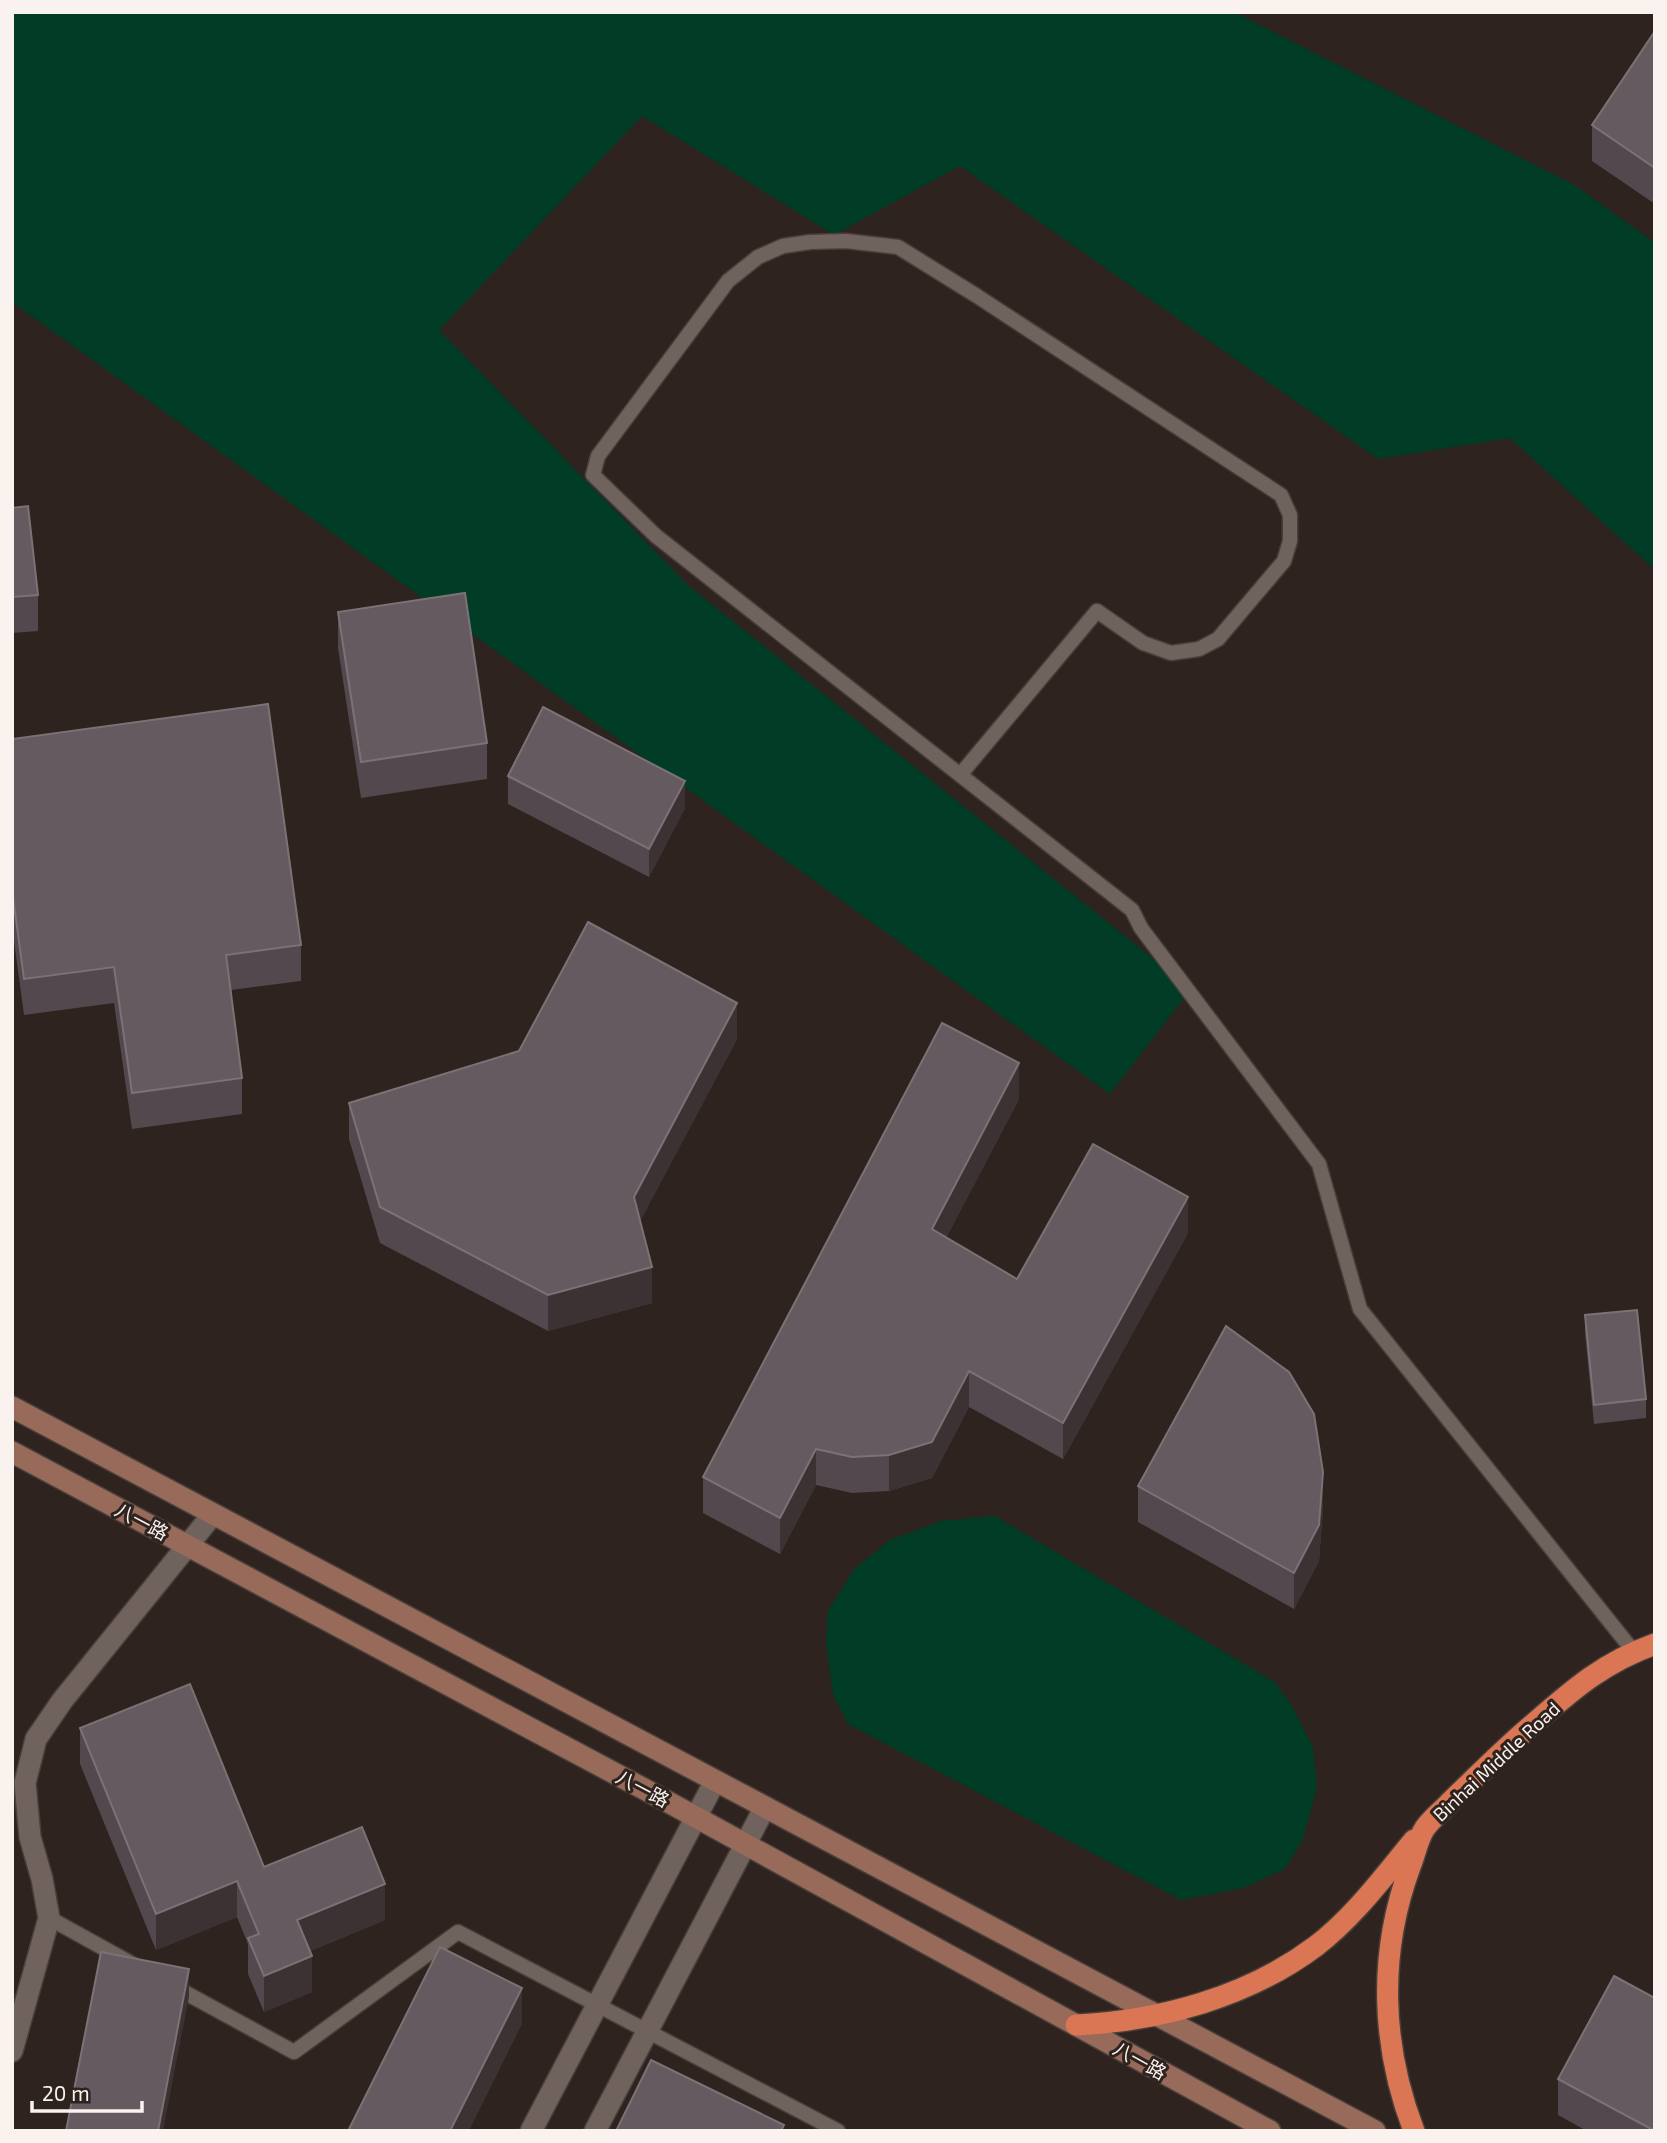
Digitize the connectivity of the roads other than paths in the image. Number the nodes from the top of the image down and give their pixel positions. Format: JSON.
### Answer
{"nodes":[{"id":1,"x":960,"y":775,"type":"junction"},
{"id":2,"x":12,"y":1407,"type":"edge"},
{"id":3,"x":12,"y":1451,"type":"edge"},
{"id":4,"x":213,"y":1514,"type":"junction"},
{"id":5,"x":188,"y":1545,"type":"junction"},
{"id":6,"x":1655,"y":1644,"type":"edge"},
{"id":7,"x":1634,"y":1651,"type":"junction"},
{"id":8,"x":715,"y":1781,"type":"junction"},
{"id":9,"x":765,"y":1807,"type":"junction"},
{"id":10,"x":696,"y":1817,"type":"junction"},
{"id":11,"x":1425,"y":1828,"type":"junction"},
{"id":12,"x":746,"y":1844,"type":"junction"},
{"id":13,"x":49,"y":1919,"type":"junction"},
{"id":14,"x":597,"y":2005,"type":"junction"},
{"id":15,"x":1157,"y":2016,"type":"junction"},
{"id":16,"x":1076,"y":2025,"type":"junction"},
{"id":17,"x":647,"y":2031,"type":"junction"},
{"id":18,"x":12,"y":2051,"type":"edge"},
{"id":19,"x":531,"y":2131,"type":"edge"},
{"id":20,"x":594,"y":2131,"type":"edge"},
{"id":21,"x":838,"y":2131,"type":"edge"},
{"id":22,"x":1270,"y":2131,"type":"edge"},
{"id":23,"x":1375,"y":2131,"type":"edge"},
{"id":24,"x":1414,"y":2131,"type":"edge"}],
"edges":[{"from":1,"to":1,"type":"lane"},
{"from":1,"to":7,"type":"lane"},
{"from":2,"to":4,"type":"main road"},
{"from":3,"to":5,"type":"main road","name":"八一路"},
{"from":4,"to":5,"type":"street"},
{"from":4,"to":8,"type":"main road"},
{"from":5,"to":10,"type":"main road","name":"八一路"},
{"from":5,"to":13,"type":"street"},
{"from":6,"to":7,"type":"highway","name":"Binhai Middle Road"},
{"from":7,"to":11,"type":"highway","name":"Binhai Middle Road"},
{"from":8,"to":9,"type":"main road"},
{"from":8,"to":10,"type":"street"},
{"from":9,"to":12,"type":"street"},
{"from":9,"to":15,"type":"main road"},
{"from":10,"to":12,"type":"main road","name":"八一路"},
{"from":10,"to":14,"type":"street"},
{"from":11,"to":15,"type":"highway"},
{"from":11,"to":24,"type":"highway","name":"Binhai Middle Road"},
{"from":12,"to":16,"type":"main road","name":"八一路"},
{"from":12,"to":17,"type":"street"},
{"from":13,"to":14,"type":"lane"},
{"from":13,"to":18,"type":"street"},
{"from":14,"to":17,"type":"lane"},
{"from":14,"to":19,"type":"street"},
{"from":15,"to":16,"type":"highway"},
{"from":15,"to":23,"type":"main road"},
{"from":16,"to":22,"type":"main road","name":"八一路"},
{"from":17,"to":20,"type":"street"},
{"from":17,"to":21,"type":"lane"}]}
